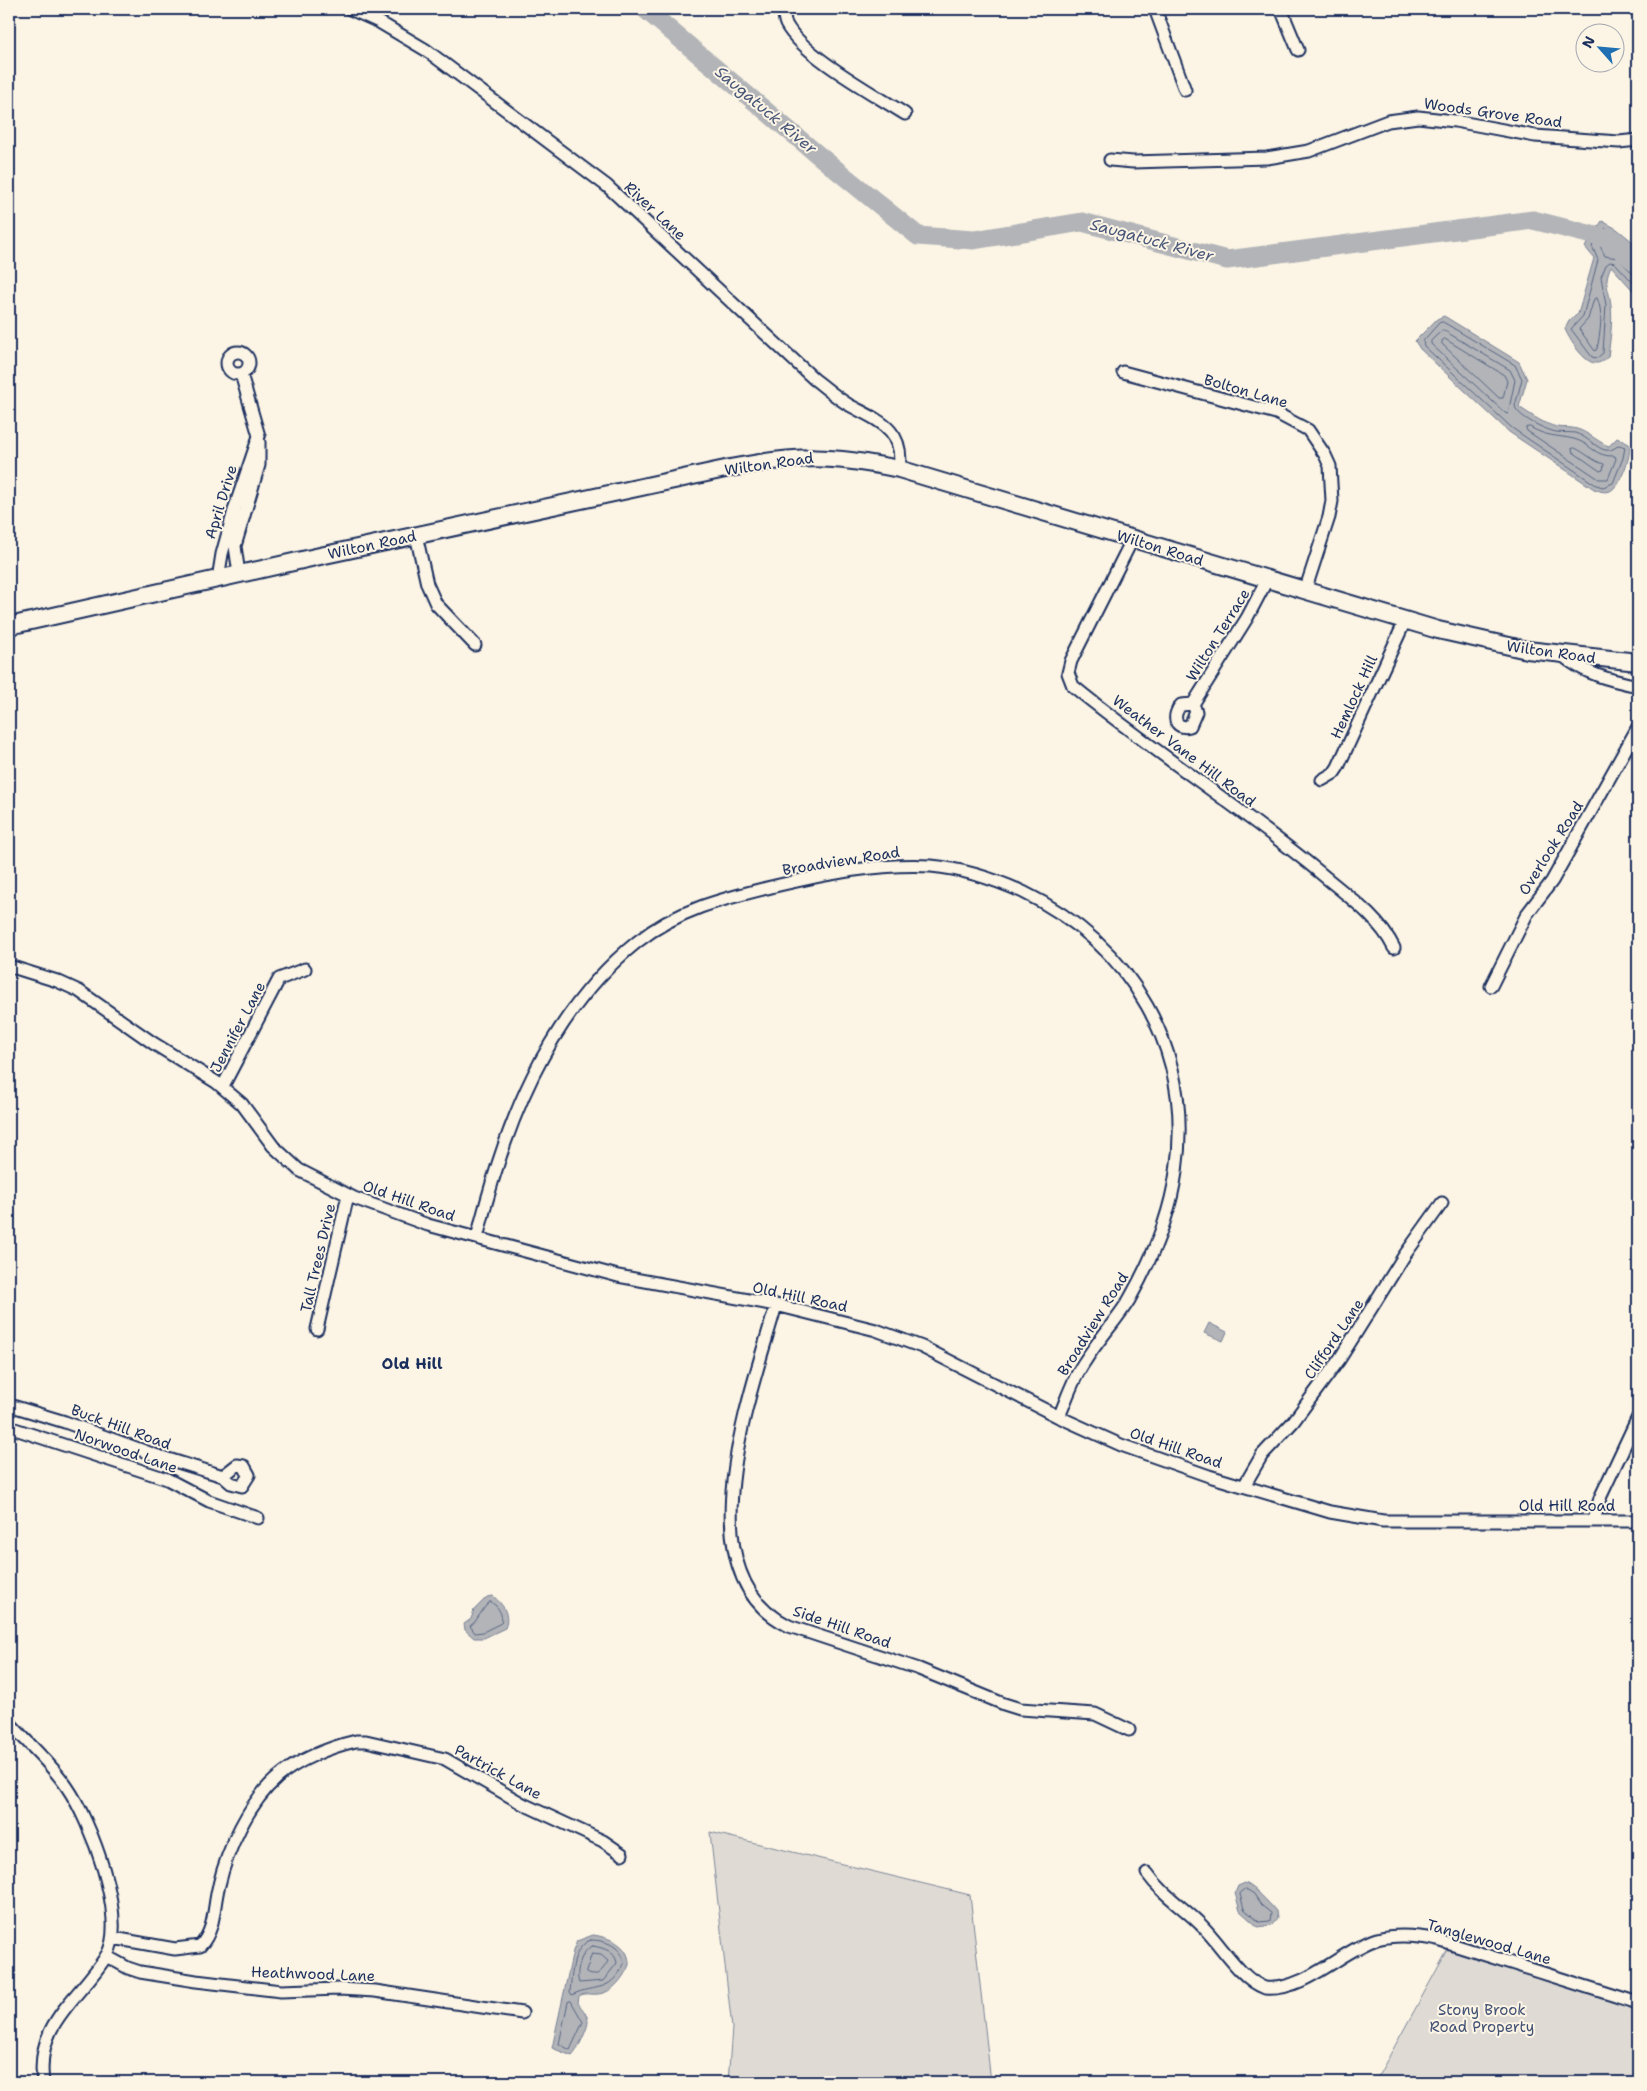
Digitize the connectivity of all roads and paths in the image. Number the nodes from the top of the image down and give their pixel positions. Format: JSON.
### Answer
{"nodes":[{"id":1,"x":350,"y":9,"type":"edge"},
{"id":2,"x":784,"y":9,"type":"edge"},
{"id":3,"x":1155,"y":9,"type":"edge"},
{"id":4,"x":1281,"y":9,"type":"edge"},
{"id":5,"x":1298,"y":50,"type":"dead end"},
{"id":6,"x":1185,"y":90,"type":"dead end"},
{"id":7,"x":904,"y":114,"type":"dead end"},
{"id":8,"x":1638,"y":140,"type":"edge"},
{"id":9,"x":1110,"y":160,"type":"dead end"},
{"id":10,"x":1123,"y":372,"type":"dead end"},
{"id":11,"x":241,"y":374,"type":"dead end"},
{"id":12,"x":259,"y":436,"type":"junction"},
{"id":13,"x":899,"y":469,"type":"junction"},
{"id":14,"x":416,"y":536,"type":"junction"},
{"id":15,"x":1132,"y":540,"type":"junction"},
{"id":16,"x":239,"y":574,"type":"junction"},
{"id":17,"x":218,"y":579,"type":"junction"},
{"id":18,"x":1267,"y":580,"type":"junction"},
{"id":19,"x":1305,"y":591,"type":"junction"},
{"id":20,"x":1405,"y":621,"type":"junction"},
{"id":21,"x":9,"y":626,"type":"edge"},
{"id":22,"x":475,"y":645,"type":"dead end"},
{"id":23,"x":1562,"y":655,"type":"junction"},
{"id":24,"x":1638,"y":662,"type":"edge"},
{"id":25,"x":1638,"y":686,"type":"edge"},
{"id":26,"x":1193,"y":704,"type":"dead end"},
{"id":27,"x":1638,"y":727,"type":"edge"},
{"id":28,"x":1322,"y":780,"type":"dead end"},
{"id":29,"x":1394,"y":948,"type":"dead end"},
{"id":30,"x":9,"y":966,"type":"edge"},
{"id":31,"x":305,"y":969,"type":"dead end"},
{"id":32,"x":1491,"y":986,"type":"dead end"},
{"id":33,"x":223,"y":1086,"type":"junction"},
{"id":34,"x":348,"y":1195,"type":"junction"},
{"id":35,"x":1442,"y":1203,"type":"dead end"},
{"id":36,"x":477,"y":1238,"type":"junction"},
{"id":37,"x":776,"y":1305,"type":"junction"},
{"id":38,"x":317,"y":1329,"type":"dead end"},
{"id":39,"x":9,"y":1405,"type":"edge"},
{"id":40,"x":1059,"y":1417,"type":"junction"},
{"id":41,"x":1638,"y":1417,"type":"edge"},
{"id":42,"x":9,"y":1427,"type":"edge"},
{"id":43,"x":223,"y":1476,"type":"dead end"},
{"id":44,"x":1244,"y":1486,"type":"junction"},
{"id":45,"x":258,"y":1518,"type":"dead end"},
{"id":46,"x":1594,"y":1521,"type":"junction"},
{"id":47,"x":1638,"y":1521,"type":"edge"},
{"id":48,"x":9,"y":1722,"type":"edge"},
{"id":49,"x":1129,"y":1730,"type":"dead end"},
{"id":50,"x":622,"y":1854,"type":"dead end"},
{"id":51,"x":1148,"y":1873,"type":"dead end"},
{"id":52,"x":113,"y":1938,"type":"junction"},
{"id":53,"x":106,"y":1956,"type":"junction"},
{"id":54,"x":1638,"y":2002,"type":"edge"},
{"id":55,"x":522,"y":2013,"type":"dead end"},
{"id":56,"x":44,"y":2082,"type":"edge"}],
"edges":[{"from":1,"to":13,"type":"street","name":"River Lane"},
{"from":2,"to":7,"type":"street"},
{"from":3,"to":6,"type":"street"},
{"from":4,"to":5,"type":"street"},
{"from":8,"to":9,"type":"street","name":"Woods Grove Road"},
{"from":10,"to":19,"type":"street","name":"Bolton Lane"},
{"from":11,"to":12,"type":"street","name":"April Drive"},
{"from":12,"to":16,"type":"street","name":"April Drive"},
{"from":12,"to":17,"type":"street","name":"April Drive"},
{"from":13,"to":14,"type":"main road","name":"Wilton Road"},
{"from":13,"to":15,"type":"main road","name":"Wilton Road"},
{"from":14,"to":16,"type":"main road","name":"Wilton Road"},
{"from":14,"to":22,"type":"street"},
{"from":15,"to":18,"type":"main road","name":"Wilton Road"},
{"from":15,"to":29,"type":"street","name":"Weather Vane Hill Road"},
{"from":16,"to":17,"type":"main road","name":"Wilton Road"},
{"from":17,"to":21,"type":"main road","name":"Wilton Road"},
{"from":18,"to":19,"type":"main road","name":"Wilton Road"},
{"from":18,"to":26,"type":"street","name":"Wilton Terrace"},
{"from":19,"to":20,"type":"main road","name":"Wilton Road"},
{"from":20,"to":23,"type":"main road","name":"Wilton Road"},
{"from":20,"to":28,"type":"street","name":"Hemlock Hill"},
{"from":23,"to":24,"type":"main road","name":"Wilton Road"},
{"from":23,"to":25,"type":"street"},
{"from":27,"to":32,"type":"street","name":"Overlook Road"},
{"from":30,"to":33,"type":"street","name":"Old Hill Road"},
{"from":31,"to":33,"type":"street","name":"Jennifer Lane"},
{"from":33,"to":34,"type":"street","name":"Old Hill Road"},
{"from":34,"to":36,"type":"street","name":"Old Hill Road"},
{"from":34,"to":38,"type":"street","name":"Tall Trees Drive"},
{"from":35,"to":44,"type":"street","name":"Clifford Lane"},
{"from":36,"to":37,"type":"street","name":"Old Hill Road"},
{"from":36,"to":40,"type":"street","name":"Broadview Road"},
{"from":37,"to":40,"type":"street","name":"Old Hill Road"},
{"from":37,"to":49,"type":"street","name":"Side Hill Road"},
{"from":39,"to":43,"type":"street","name":"Buck Hill Road"},
{"from":40,"to":44,"type":"street","name":"Old Hill Road"},
{"from":41,"to":46,"type":"street"},
{"from":42,"to":45,"type":"street","name":"Norwood Lane"},
{"from":44,"to":46,"type":"street","name":"Old Hill Road"},
{"from":46,"to":47,"type":"street","name":"Old Hill Road"},
{"from":48,"to":52,"type":"street"},
{"from":50,"to":52,"type":"street","name":"Partrick Lane"},
{"from":51,"to":54,"type":"street","name":"Tanglewood Lane"},
{"from":52,"to":53,"type":"street"},
{"from":53,"to":55,"type":"street","name":"Heathwood Lane"},
{"from":53,"to":56,"type":"street"}]}
